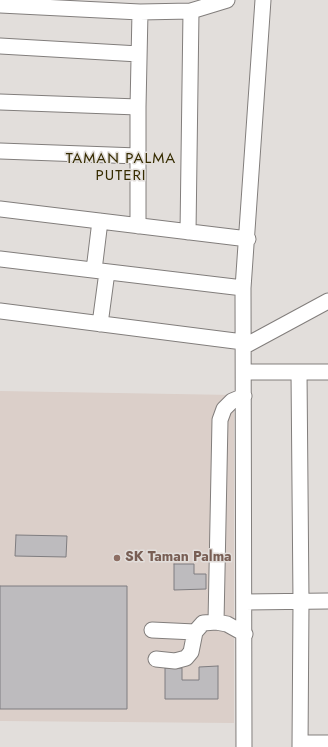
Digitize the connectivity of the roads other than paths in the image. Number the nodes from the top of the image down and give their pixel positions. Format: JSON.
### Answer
{"nodes":[{"id":1,"x":227,"y":0,"type":"edge"},
{"id":2,"x":263,"y":0,"type":"edge"},
{"id":3,"x":0,"y":5,"type":"edge"},
{"id":4,"x":191,"y":11,"type":"junction"},
{"id":5,"x":140,"y":12,"type":"junction"},
{"id":6,"x":0,"y":46,"type":"edge"},
{"id":7,"x":139,"y":54,"type":"junction"},
{"id":8,"x":0,"y":102,"type":"edge"},
{"id":9,"x":138,"y":107,"type":"junction"},
{"id":10,"x":0,"y":151,"type":"edge"},
{"id":11,"x":138,"y":156,"type":"junction"},
{"id":12,"x":0,"y":209,"type":"edge"},
{"id":13,"x":100,"y":221,"type":"junction"},
{"id":14,"x":138,"y":226,"type":"junction"},
{"id":15,"x":188,"y":232,"type":"junction"},
{"id":16,"x":248,"y":239,"type":"junction"},
{"id":17,"x":0,"y":260,"type":"edge"},
{"id":18,"x":100,"y":271,"type":"junction"},
{"id":19,"x":243,"y":288,"type":"junction"},
{"id":20,"x":328,"y":301,"type":"edge"},
{"id":21,"x":0,"y":311,"type":"edge"},
{"id":22,"x":100,"y":324,"type":"junction"},
{"id":23,"x":243,"y":344,"type":"junction"},
{"id":24,"x":244,"y":372,"type":"junction"},
{"id":25,"x":299,"y":372,"type":"junction"},
{"id":26,"x":328,"y":372,"type":"edge"},
{"id":27,"x":244,"y":396,"type":"junction"},
{"id":28,"x":328,"y":601,"type":"edge"},
{"id":29,"x":245,"y":602,"type":"junction"},
{"id":30,"x":301,"y":602,"type":"junction"},
{"id":31,"x":216,"y":622,"type":"junction"},
{"id":32,"x":152,"y":630,"type":"dead end"},
{"id":33,"x":195,"y":632,"type":"junction"},
{"id":34,"x":245,"y":634,"type":"junction"},
{"id":35,"x":156,"y":659,"type":"dead end"},
{"id":36,"x":328,"y":743,"type":"edge"},
{"id":37,"x":300,"y":745,"type":"edge"},
{"id":38,"x":244,"y":747,"type":"edge"}],
"edges":[{"from":1,"to":4,"type":"street"},
{"from":2,"to":16,"type":"street"},
{"from":3,"to":5,"type":"street"},
{"from":4,"to":5,"type":"street"},
{"from":4,"to":15,"type":"street"},
{"from":5,"to":7,"type":"street"},
{"from":6,"to":7,"type":"street"},
{"from":7,"to":9,"type":"street"},
{"from":8,"to":9,"type":"street"},
{"from":9,"to":11,"type":"street"},
{"from":10,"to":11,"type":"street"},
{"from":11,"to":14,"type":"street"},
{"from":12,"to":13,"type":"street"},
{"from":13,"to":14,"type":"street"},
{"from":13,"to":18,"type":"street"},
{"from":14,"to":15,"type":"street"},
{"from":15,"to":16,"type":"street"},
{"from":16,"to":19,"type":"street"},
{"from":17,"to":18,"type":"street"},
{"from":18,"to":19,"type":"street"},
{"from":18,"to":22,"type":"street"},
{"from":19,"to":23,"type":"street"},
{"from":20,"to":23,"type":"street"},
{"from":21,"to":22,"type":"street"},
{"from":22,"to":23,"type":"street"},
{"from":23,"to":24,"type":"street"},
{"from":24,"to":25,"type":"street"},
{"from":24,"to":27,"type":"street"},
{"from":25,"to":26,"type":"street"},
{"from":25,"to":30,"type":"street"},
{"from":27,"to":29,"type":"street"},
{"from":27,"to":31,"type":"street"},
{"from":28,"to":30,"type":"street"},
{"from":29,"to":30,"type":"street"},
{"from":29,"to":34,"type":"street"},
{"from":30,"to":37,"type":"street"},
{"from":31,"to":33,"type":"street"},
{"from":31,"to":34,"type":"street"},
{"from":32,"to":33,"type":"street"},
{"from":33,"to":35,"type":"street"},
{"from":34,"to":38,"type":"street"},
{"from":36,"to":37,"type":"street"}]}
